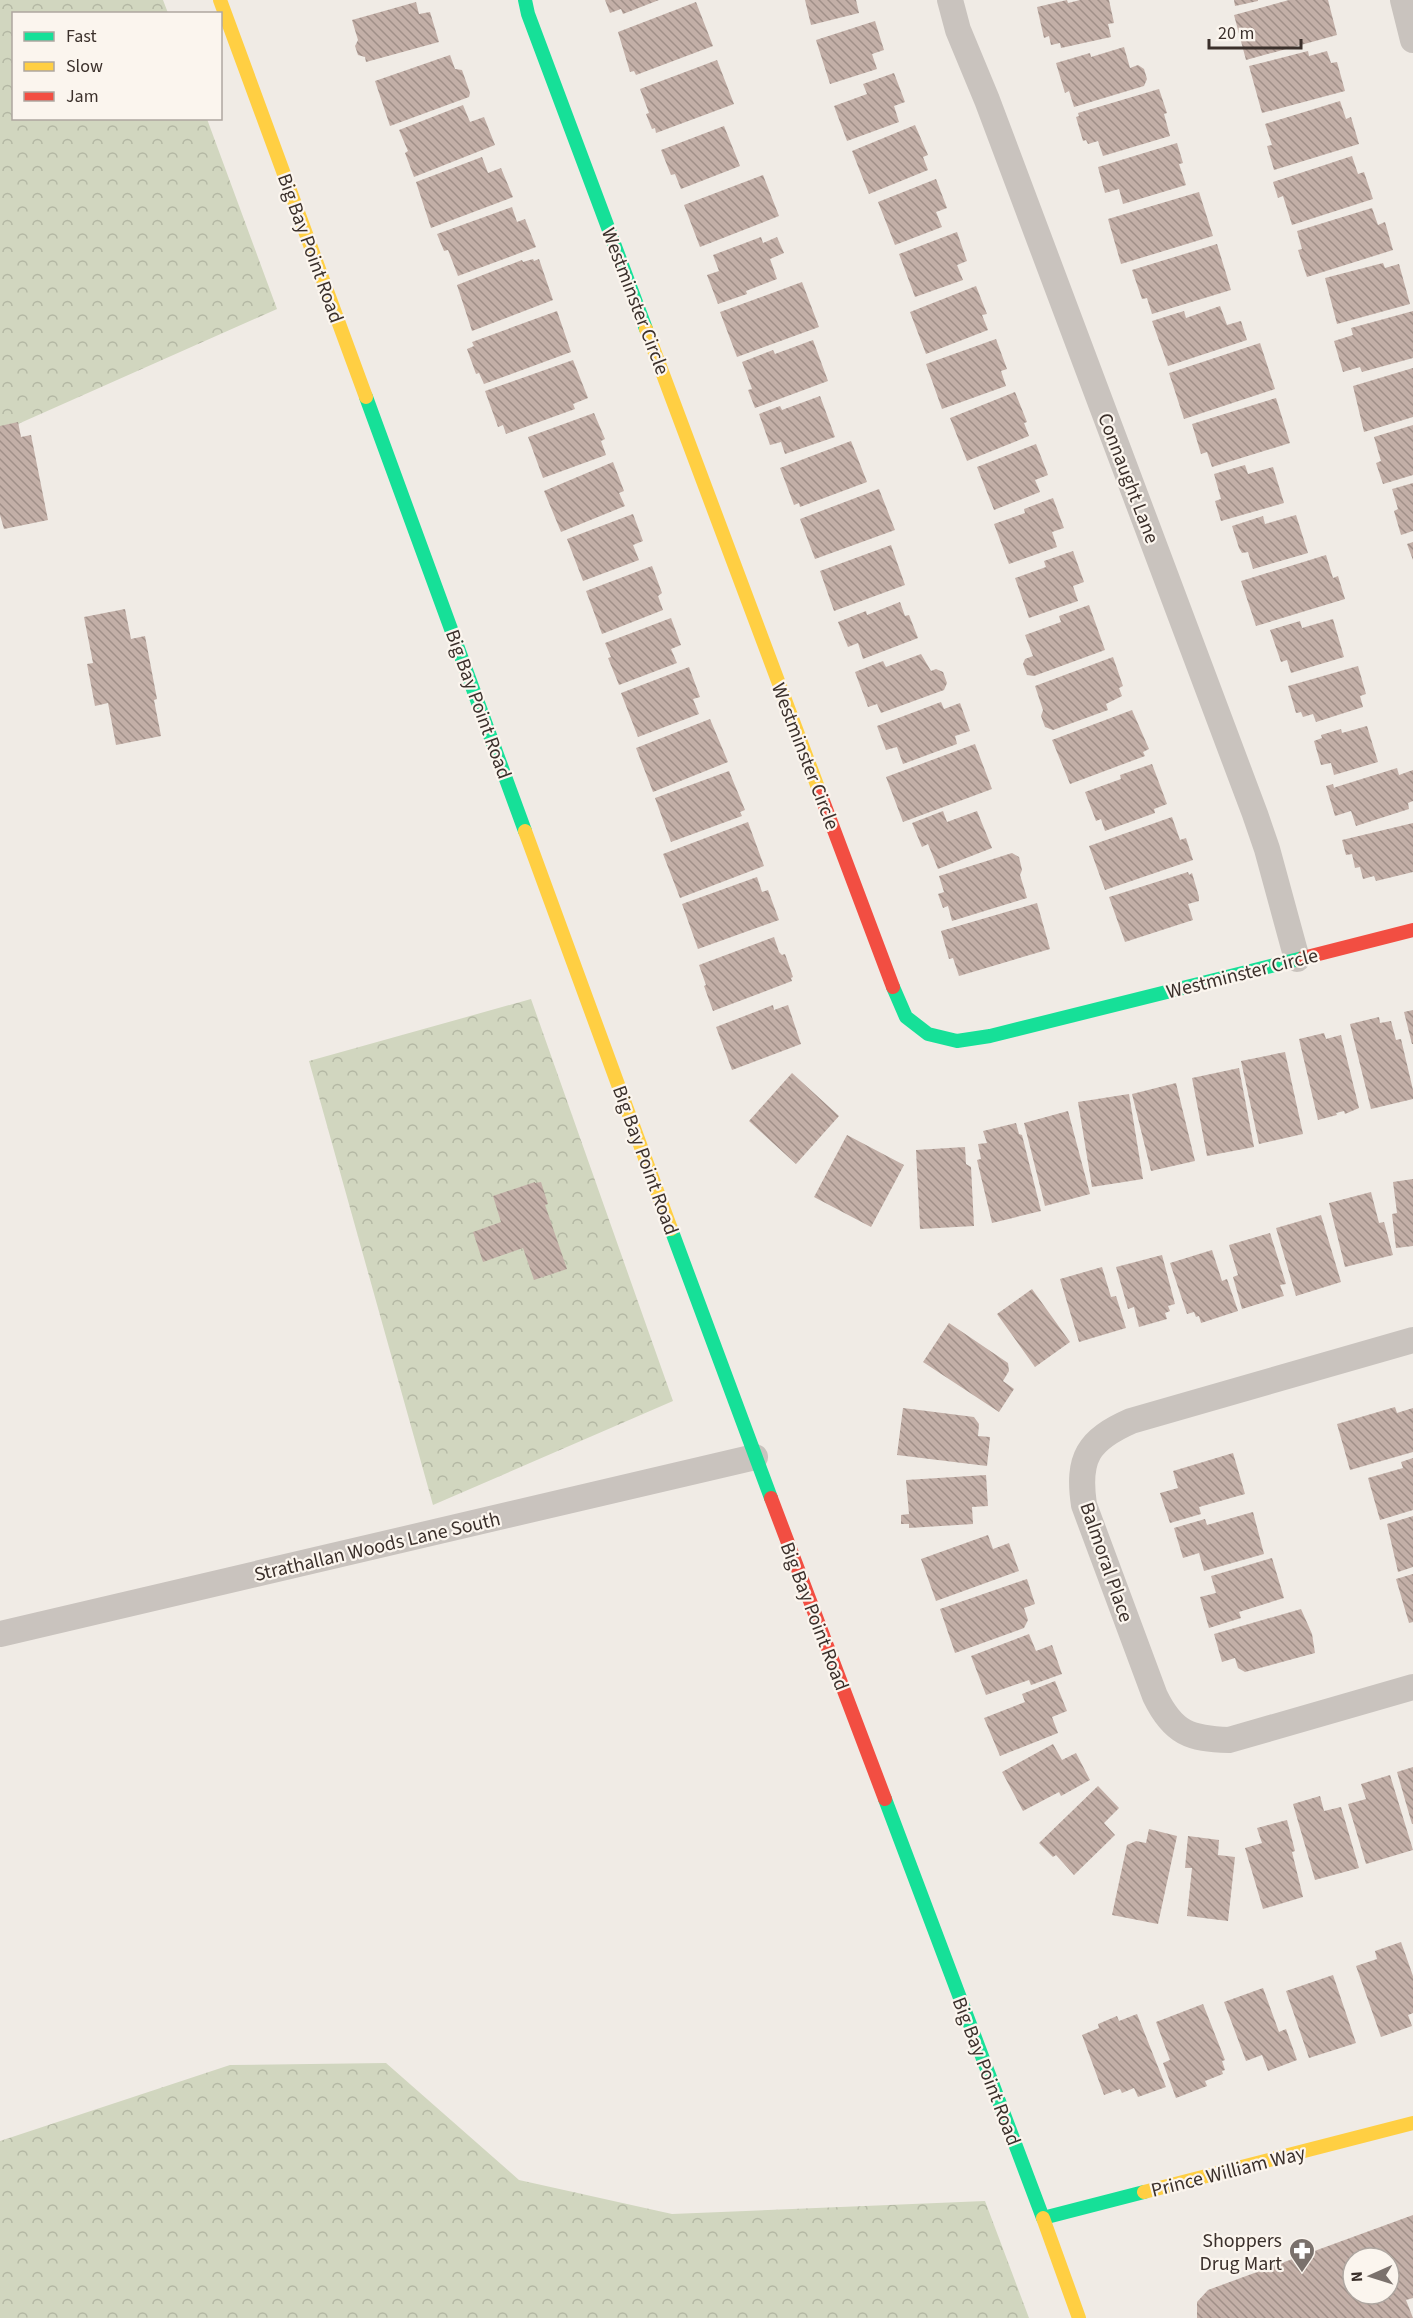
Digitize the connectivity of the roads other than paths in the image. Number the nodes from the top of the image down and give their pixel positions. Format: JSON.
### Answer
{"nodes":[{"id":1,"x":220,"y":0,"type":"edge"},
{"id":2,"x":525,"y":0,"type":"edge"},
{"id":3,"x":950,"y":0,"type":"edge"},
{"id":4,"x":1403,"y":0,"type":"edge"},
{"id":5,"x":1413,"y":40,"type":"edge"},
{"id":6,"x":1413,"y":930,"type":"edge"},
{"id":7,"x":1297,"y":959,"type":"junction"},
{"id":8,"x":1413,"y":1340,"type":"edge"},
{"id":9,"x":755,"y":1457,"type":"junction"},
{"id":10,"x":0,"y":1634,"type":"edge"},
{"id":11,"x":1413,"y":1687,"type":"edge"},
{"id":12,"x":1413,"y":2123,"type":"edge"},
{"id":13,"x":1043,"y":2218,"type":"junction"},
{"id":14,"x":1079,"y":2318,"type":"edge"}],
"edges":[{"from":1,"to":9,"type":"main road","name":"Big Bay Point Road"},
{"from":2,"to":7,"type":"main road","name":"Westminster Circle"},
{"from":3,"to":7,"type":"street","name":"Connaught Lane"},
{"from":4,"to":5,"type":"street"},
{"from":6,"to":7,"type":"main road","name":"Westminster Circle"},
{"from":8,"to":11,"type":"street","name":"Balmoral Place"},
{"from":9,"to":10,"type":"street","name":"Strathallan Woods Lane South"},
{"from":9,"to":13,"type":"main road","name":"Big Bay Point Road"},
{"from":12,"to":13,"type":"main road","name":"Prince William Way"},
{"from":13,"to":14,"type":"main road","name":"Big Bay Point Road"}]}
